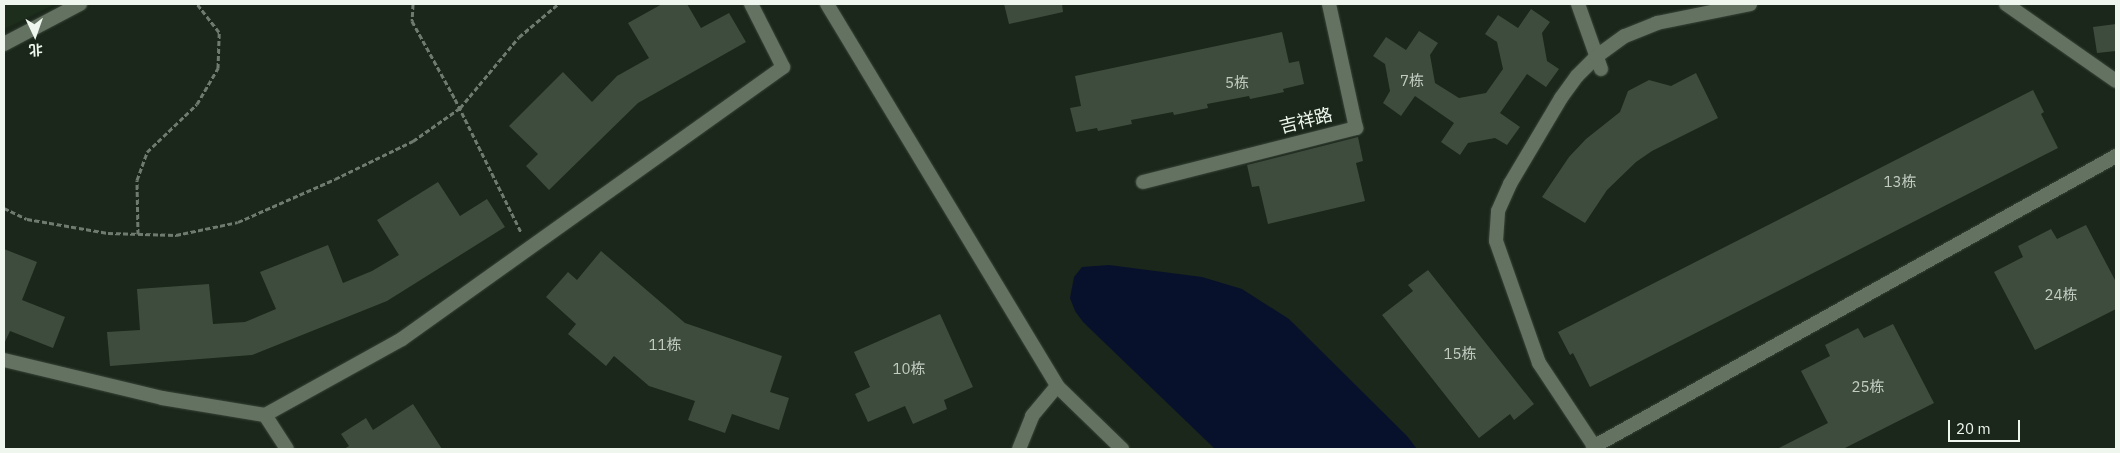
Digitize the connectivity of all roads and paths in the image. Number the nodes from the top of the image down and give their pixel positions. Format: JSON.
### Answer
{"nodes":[{"id":1,"x":80,"y":4,"type":"edge"},
{"id":2,"x":197,"y":4,"type":"edge"},
{"id":3,"x":413,"y":4,"type":"edge"},
{"id":4,"x":558,"y":4,"type":"edge"},
{"id":5,"x":751,"y":4,"type":"edge"},
{"id":6,"x":826,"y":4,"type":"edge"},
{"id":7,"x":1329,"y":4,"type":"edge"},
{"id":8,"x":1578,"y":4,"type":"edge"},
{"id":9,"x":1750,"y":4,"type":"edge"},
{"id":10,"x":2006,"y":4,"type":"edge"},
{"id":11,"x":4,"y":44,"type":"edge"},
{"id":12,"x":1599,"y":63,"type":"junction"},
{"id":13,"x":2116,"y":81,"type":"edge"},
{"id":14,"x":460,"y":108,"type":"junction"},
{"id":15,"x":2116,"y":156,"type":"edge"},
{"id":16,"x":1143,"y":182,"type":"dead end"},
{"id":17,"x":4,"y":208,"type":"edge"},
{"id":18,"x":138,"y":234,"type":"junction"},
{"id":19,"x":529,"y":250,"type":"junction"},
{"id":20,"x":4,"y":360,"type":"edge"},
{"id":21,"x":1057,"y":386,"type":"junction"},
{"id":22,"x":266,"y":415,"type":"junction"},
{"id":23,"x":1594,"y":448,"type":"edge"},
{"id":24,"x":287,"y":449,"type":"edge"},
{"id":25,"x":1019,"y":449,"type":"edge"},
{"id":26,"x":1122,"y":449,"type":"edge"}],
"edges":[{"from":1,"to":11,"type":"street"},
{"from":2,"to":18,"type":"path"},
{"from":3,"to":14,"type":"path"},
{"from":4,"to":14,"type":"path"},
{"from":5,"to":19,"type":"street"},
{"from":6,"to":21,"type":"street"},
{"from":7,"to":16,"type":"street","name":"吉祥路"},
{"from":8,"to":12,"type":"street"},
{"from":9,"to":12,"type":"street"},
{"from":10,"to":13,"type":"street"},
{"from":12,"to":23,"type":"street"},
{"from":14,"to":18,"type":"path"},
{"from":14,"to":19,"type":"path"},
{"from":15,"to":23,"type":"street"},
{"from":17,"to":18,"type":"path"},
{"from":19,"to":22,"type":"street"},
{"from":20,"to":22,"type":"street"},
{"from":21,"to":25,"type":"street"},
{"from":21,"to":26,"type":"street"},
{"from":22,"to":24,"type":"street"}]}
